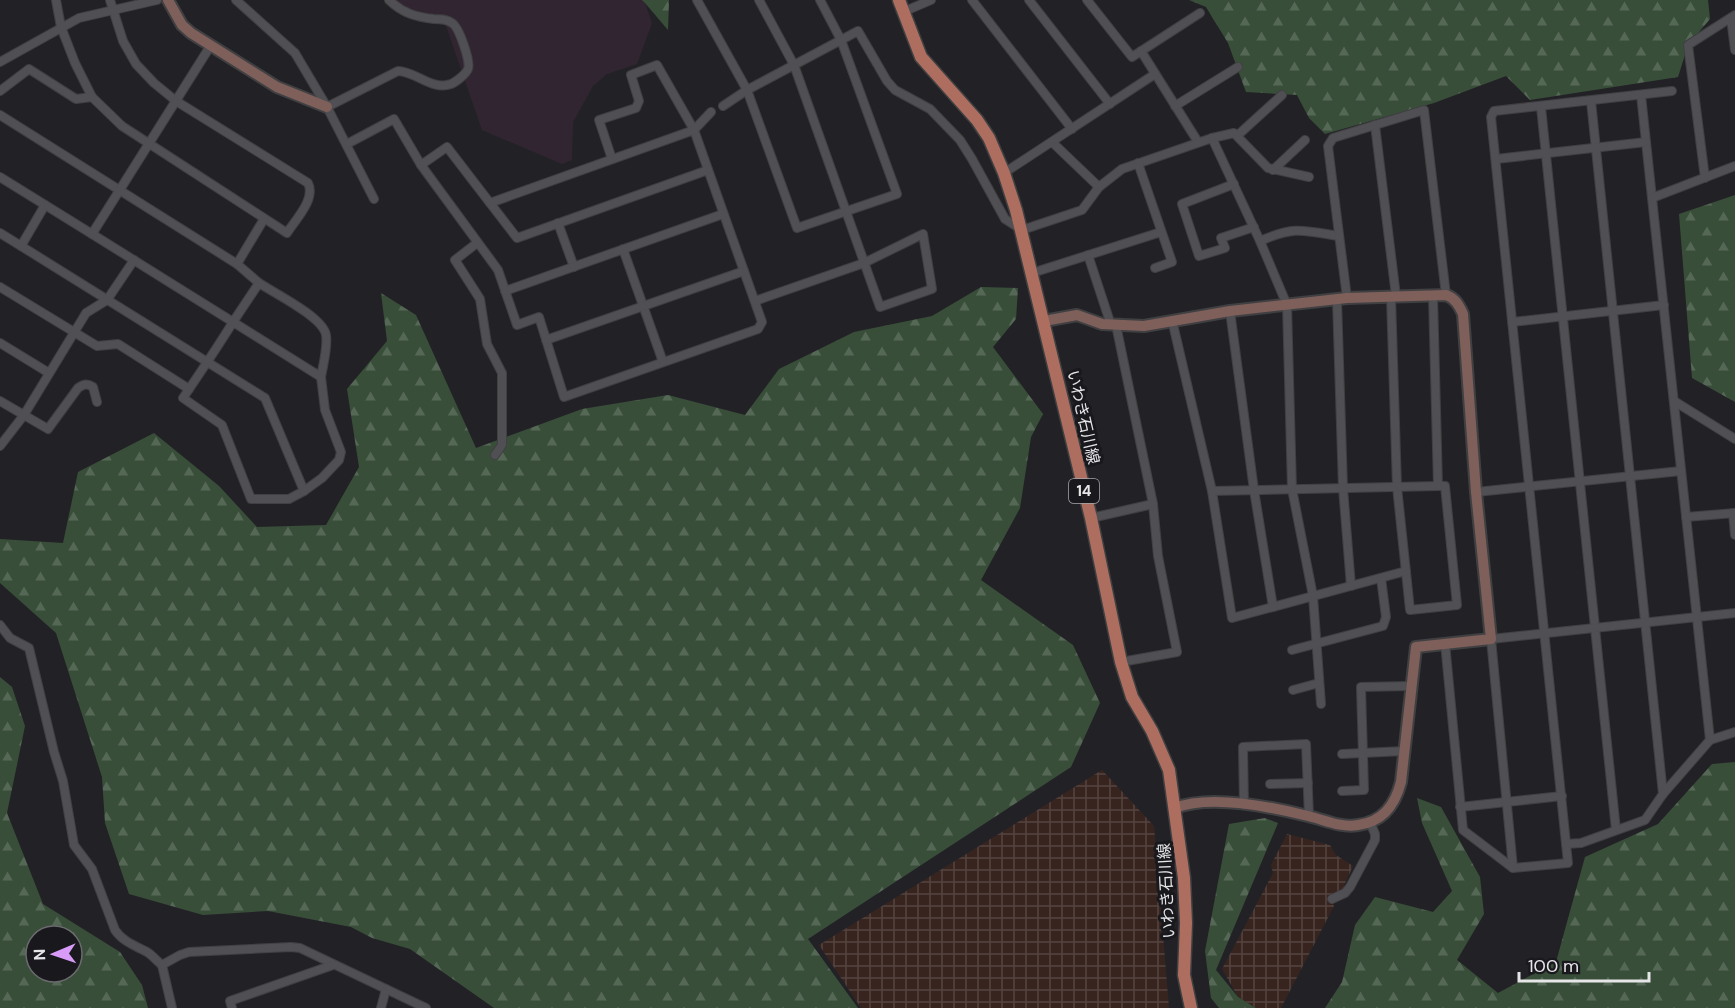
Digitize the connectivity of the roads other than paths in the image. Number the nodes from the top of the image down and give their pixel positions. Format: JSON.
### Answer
{"nodes":[{"id":1,"x":56,"y":0,"type":"edge"},
{"id":2,"x":110,"y":0,"type":"edge"},
{"id":3,"x":157,"y":0,"type":"edge"},
{"id":4,"x":168,"y":0,"type":"edge"},
{"id":5,"x":236,"y":0,"type":"edge"},
{"id":6,"x":389,"y":0,"type":"edge"},
{"id":7,"x":697,"y":0,"type":"edge"},
{"id":8,"x":759,"y":0,"type":"edge"},
{"id":9,"x":820,"y":0,"type":"edge"},
{"id":10,"x":931,"y":0,"type":"edge"},
{"id":11,"x":972,"y":0,"type":"edge"},
{"id":12,"x":1029,"y":0,"type":"edge"},
{"id":13,"x":1090,"y":1,"type":"edge"},
{"id":14,"x":901,"y":6,"type":"edge"},
{"id":15,"x":112,"y":10,"type":"junction"},
{"id":16,"x":1200,"y":13,"type":"dead end"},
{"id":17,"x":1733,"y":16,"type":"edge"},
{"id":18,"x":61,"y":27,"type":"junction"},
{"id":19,"x":841,"y":40,"type":"junction"},
{"id":20,"x":211,"y":45,"type":"junction"},
{"id":21,"x":1735,"y":50,"type":"edge"},
{"id":22,"x":1141,"y":51,"type":"junction"},
{"id":23,"x":0,"y":62,"type":"edge"},
{"id":24,"x":794,"y":65,"type":"junction"},
{"id":25,"x":1238,"y":67,"type":"dead end"},
{"id":26,"x":1155,"y":74,"type":"junction"},
{"id":27,"x":747,"y":90,"type":"junction"},
{"id":28,"x":1672,"y":91,"type":"dead end"},
{"id":29,"x":0,"y":92,"type":"edge"},
{"id":30,"x":1281,"y":95,"type":"dead end"},
{"id":31,"x":1641,"y":95,"type":"junction"},
{"id":32,"x":92,"y":97,"type":"junction"},
{"id":33,"x":176,"y":101,"type":"junction"},
{"id":34,"x":1591,"y":101,"type":"junction"},
{"id":35,"x":1110,"y":104,"type":"junction"},
{"id":36,"x":327,"y":106,"type":"junction"},
{"id":37,"x":723,"y":106,"type":"dead end"},
{"id":38,"x":1175,"y":106,"type":"junction"},
{"id":39,"x":1541,"y":107,"type":"junction"},
{"id":40,"x":711,"y":112,"type":"dead end"},
{"id":41,"x":0,"y":115,"type":"edge"},
{"id":42,"x":1376,"y":125,"type":"junction"},
{"id":43,"x":1072,"y":129,"type":"junction"},
{"id":44,"x":694,"y":130,"type":"junction"},
{"id":45,"x":1238,"y":135,"type":"junction"},
{"id":46,"x":1212,"y":138,"type":"junction"},
{"id":47,"x":1305,"y":140,"type":"dead end"},
{"id":48,"x":1052,"y":142,"type":"junction"},
{"id":49,"x":1198,"y":142,"type":"junction"},
{"id":50,"x":1646,"y":142,"type":"junction"},
{"id":51,"x":347,"y":144,"type":"junction"},
{"id":52,"x":148,"y":145,"type":"junction"},
{"id":53,"x":1596,"y":147,"type":"junction"},
{"id":54,"x":1546,"y":153,"type":"junction"},
{"id":55,"x":612,"y":159,"type":"junction"},
{"id":56,"x":1496,"y":159,"type":"junction"},
{"id":57,"x":1138,"y":163,"type":"junction"},
{"id":58,"x":421,"y":165,"type":"junction"},
{"id":59,"x":1735,"y":166,"type":"edge"},
{"id":60,"x":708,"y":170,"type":"junction"},
{"id":61,"x":1273,"y":170,"type":"junction"},
{"id":62,"x":1004,"y":174,"type":"junction"},
{"id":63,"x":0,"y":177,"type":"edge"},
{"id":64,"x":1309,"y":177,"type":"dead end"},
{"id":65,"x":1705,"y":178,"type":"junction"},
{"id":66,"x":1234,"y":184,"type":"junction"},
{"id":67,"x":1099,"y":187,"type":"junction"},
{"id":68,"x":120,"y":190,"type":"junction"},
{"id":69,"x":1652,"y":198,"type":"junction"},
{"id":70,"x":374,"y":199,"type":"dead end"},
{"id":71,"x":490,"y":203,"type":"junction"},
{"id":72,"x":45,"y":205,"type":"junction"},
{"id":73,"x":845,"y":212,"type":"junction"},
{"id":74,"x":723,"y":214,"type":"junction"},
{"id":75,"x":264,"y":219,"type":"junction"},
{"id":76,"x":558,"y":223,"type":"junction"},
{"id":77,"x":1254,"y":227,"type":"junction"},
{"id":78,"x":1022,"y":230,"type":"junction"},
{"id":79,"x":1161,"y":231,"type":"junction"},
{"id":80,"x":0,"y":233,"type":"edge"},
{"id":81,"x":92,"y":234,"type":"junction"},
{"id":82,"x":1338,"y":236,"type":"junction"},
{"id":83,"x":1260,"y":241,"type":"junction"},
{"id":84,"x":477,"y":243,"type":"junction"},
{"id":85,"x":21,"y":246,"type":"junction"},
{"id":86,"x":623,"y":249,"type":"junction"},
{"id":87,"x":1088,"y":255,"type":"junction"},
{"id":88,"x":134,"y":260,"type":"junction"},
{"id":89,"x":864,"y":262,"type":"junction"},
{"id":90,"x":237,"y":264,"type":"junction"},
{"id":91,"x":574,"y":267,"type":"junction"},
{"id":92,"x":1155,"y":268,"type":"dead end"},
{"id":93,"x":744,"y":271,"type":"junction"},
{"id":94,"x":1032,"y":273,"type":"junction"},
{"id":95,"x":259,"y":284,"type":"junction"},
{"id":96,"x":0,"y":286,"type":"edge"},
{"id":97,"x":505,"y":291,"type":"junction"},
{"id":98,"x":1446,"y":295,"type":"junction"},
{"id":99,"x":1394,"y":296,"type":"junction"},
{"id":100,"x":1433,"y":296,"type":"junction"},
{"id":101,"x":1342,"y":299,"type":"junction"},
{"id":102,"x":107,"y":300,"type":"junction"},
{"id":103,"x":755,"y":301,"type":"junction"},
{"id":104,"x":1287,"y":305,"type":"junction"},
{"id":105,"x":1664,"y":305,"type":"junction"},
{"id":106,"x":643,"y":306,"type":"junction"},
{"id":107,"x":1230,"y":311,"type":"junction"},
{"id":108,"x":1613,"y":311,"type":"junction"},
{"id":109,"x":1563,"y":316,"type":"junction"},
{"id":110,"x":1172,"y":320,"type":"junction"},
{"id":111,"x":1044,"y":321,"type":"junction"},
{"id":112,"x":233,"y":322,"type":"junction"},
{"id":113,"x":1512,"y":322,"type":"junction"},
{"id":114,"x":1114,"y":325,"type":"junction"},
{"id":115,"x":74,"y":332,"type":"junction"},
{"id":116,"x":546,"y":340,"type":"junction"},
{"id":117,"x":0,"y":343,"type":"edge"},
{"id":118,"x":207,"y":362,"type":"junction"},
{"id":119,"x":663,"y":362,"type":"junction"},
{"id":120,"x":49,"y":373,"type":"junction"},
{"id":121,"x":321,"y":377,"type":"junction"},
{"id":122,"x":189,"y":389,"type":"junction"},
{"id":123,"x":0,"y":401,"type":"edge"},
{"id":124,"x":1674,"y":401,"type":"junction"},
{"id":125,"x":97,"y":402,"type":"dead end"},
{"id":126,"x":24,"y":415,"type":"junction"},
{"id":127,"x":1735,"y":439,"type":"edge"},
{"id":128,"x":0,"y":446,"type":"edge"},
{"id":129,"x":495,"y":455,"type":"dead end"},
{"id":130,"x":1681,"y":471,"type":"junction"},
{"id":131,"x":1630,"y":476,"type":"junction"},
{"id":132,"x":1580,"y":482,"type":"junction"},
{"id":133,"x":1438,"y":486,"type":"junction"},
{"id":134,"x":1397,"y":487,"type":"junction"},
{"id":135,"x":1529,"y":487,"type":"junction"},
{"id":136,"x":1343,"y":488,"type":"junction"},
{"id":137,"x":1292,"y":489,"type":"junction"},
{"id":138,"x":1254,"y":490,"type":"junction"},
{"id":139,"x":304,"y":491,"type":"junction"},
{"id":140,"x":1212,"y":491,"type":"junction"},
{"id":141,"x":1476,"y":492,"type":"junction"},
{"id":142,"x":1153,"y":504,"type":"junction"},
{"id":143,"x":1734,"y":513,"type":"edge"},
{"id":144,"x":1686,"y":517,"type":"junction"},
{"id":145,"x":1090,"y":518,"type":"junction"},
{"id":146,"x":1735,"y":535,"type":"edge"},
{"id":147,"x":1406,"y":571,"type":"junction"},
{"id":148,"x":1381,"y":578,"type":"junction"},
{"id":149,"x":1351,"y":586,"type":"junction"},
{"id":150,"x":1313,"y":596,"type":"junction"},
{"id":151,"x":1273,"y":607,"type":"junction"},
{"id":152,"x":1735,"y":613,"type":"edge"},
{"id":153,"x":1696,"y":617,"type":"junction"},
{"id":154,"x":1645,"y":622,"type":"junction"},
{"id":155,"x":0,"y":625,"type":"edge"},
{"id":156,"x":1595,"y":628,"type":"junction"},
{"id":157,"x":1545,"y":633,"type":"junction"},
{"id":158,"x":1491,"y":639,"type":"junction"},
{"id":159,"x":1445,"y":643,"type":"junction"},
{"id":160,"x":1316,"y":644,"type":"junction"},
{"id":161,"x":1292,"y":650,"type":"dead end"},
{"id":162,"x":1121,"y":662,"type":"junction"},
{"id":163,"x":1319,"y":683,"type":"junction"},
{"id":164,"x":1410,"y":686,"type":"junction"},
{"id":165,"x":1293,"y":690,"type":"dead end"},
{"id":166,"x":1321,"y":704,"type":"dead end"},
{"id":167,"x":1735,"y":732,"type":"edge"},
{"id":168,"x":1710,"y":740,"type":"junction"},
{"id":169,"x":1404,"y":751,"type":"junction"},
{"id":170,"x":1342,"y":753,"type":"dead end"},
{"id":171,"x":1363,"y":753,"type":"junction"},
{"id":172,"x":1308,"y":783,"type":"junction"},
{"id":173,"x":1270,"y":784,"type":"dead end"},
{"id":174,"x":1342,"y":791,"type":"dead end"},
{"id":175,"x":1663,"y":794,"type":"junction"},
{"id":176,"x":1562,"y":796,"type":"junction"},
{"id":177,"x":1506,"y":802,"type":"junction"},
{"id":178,"x":1244,"y":805,"type":"junction"},
{"id":179,"x":1461,"y":807,"type":"junction"},
{"id":180,"x":1175,"y":808,"type":"junction"},
{"id":181,"x":1309,"y":816,"type":"junction"},
{"id":182,"x":1370,"y":822,"type":"junction"},
{"id":183,"x":1616,"y":830,"type":"junction"},
{"id":184,"x":1566,"y":844,"type":"junction"},
{"id":185,"x":1513,"y":868,"type":"junction"},
{"id":186,"x":1332,"y":899,"type":"dead end"},
{"id":187,"x":333,"y":964,"type":"junction"},
{"id":188,"x":162,"y":965,"type":"junction"},
{"id":189,"x":386,"y":989,"type":"junction"},
{"id":190,"x":172,"y":1008,"type":"edge"},
{"id":191,"x":232,"y":1008,"type":"edge"},
{"id":192,"x":381,"y":1008,"type":"edge"},
{"id":193,"x":426,"y":1008,"type":"edge"},
{"id":194,"x":1191,"y":1008,"type":"edge"}],
"edges":[{"from":1,"to":18,"type":"street"},
{"from":2,"to":15,"type":"street"},
{"from":3,"to":15,"type":"street"},
{"from":4,"to":20,"type":"street"},
{"from":5,"to":36,"type":"street"},
{"from":6,"to":36,"type":"street"},
{"from":7,"to":27,"type":"street"},
{"from":8,"to":24,"type":"street"},
{"from":9,"to":19,"type":"street"},
{"from":10,"to":14,"type":"street"},
{"from":11,"to":43,"type":"street"},
{"from":12,"to":35,"type":"street"},
{"from":13,"to":22,"type":"street"},
{"from":14,"to":62,"type":"main road","name":"いわき石川線","number":"14"},
{"from":15,"to":18,"type":"street"},
{"from":15,"to":33,"type":"street"},
{"from":16,"to":22,"type":"street"},
{"from":17,"to":21,"type":"street"},
{"from":17,"to":65,"type":"street"},
{"from":18,"to":23,"type":"street"},
{"from":18,"to":32,"type":"street"},
{"from":19,"to":24,"type":"street"},
{"from":19,"to":73,"type":"street"},
{"from":19,"to":78,"type":"street"},
{"from":20,"to":33,"type":"street"},
{"from":20,"to":36,"type":"street"},
{"from":22,"to":26,"type":"street"},
{"from":24,"to":27,"type":"street"},
{"from":24,"to":73,"type":"street"},
{"from":25,"to":38,"type":"street"},
{"from":26,"to":35,"type":"street"},
{"from":26,"to":38,"type":"street"},
{"from":27,"to":37,"type":"street"},
{"from":27,"to":73,"type":"street"},
{"from":28,"to":31,"type":"street"},
{"from":29,"to":32,"type":"street"},
{"from":30,"to":45,"type":"street"},
{"from":31,"to":34,"type":"street"},
{"from":31,"to":50,"type":"street"},
{"from":32,"to":52,"type":"street"},
{"from":33,"to":52,"type":"street"},
{"from":33,"to":75,"type":"street"},
{"from":34,"to":39,"type":"street"},
{"from":34,"to":53,"type":"street"},
{"from":35,"to":43,"type":"street"},
{"from":36,"to":51,"type":"street"},
{"from":38,"to":49,"type":"street"},
{"from":39,"to":54,"type":"street"},
{"from":39,"to":56,"type":"street"},
{"from":40,"to":44,"type":"street"},
{"from":41,"to":68,"type":"street"},
{"from":42,"to":82,"type":"street"},
{"from":42,"to":98,"type":"street"},
{"from":42,"to":99,"type":"street"},
{"from":43,"to":48,"type":"street"},
{"from":44,"to":55,"type":"street"},
{"from":44,"to":55,"type":"street"},
{"from":44,"to":60,"type":"street"},
{"from":45,"to":46,"type":"street"},
{"from":45,"to":61,"type":"street"},
{"from":46,"to":49,"type":"street"},
{"from":46,"to":66,"type":"street"},
{"from":47,"to":61,"type":"street"},
{"from":48,"to":62,"type":"street"},
{"from":48,"to":67,"type":"street"},
{"from":49,"to":57,"type":"street"},
{"from":50,"to":53,"type":"street"},
{"from":50,"to":69,"type":"street"},
{"from":51,"to":58,"type":"street"},
{"from":51,"to":70,"type":"street"},
{"from":52,"to":68,"type":"street"},
{"from":52,"to":75,"type":"street"},
{"from":53,"to":54,"type":"street"},
{"from":53,"to":108,"type":"street"},
{"from":54,"to":56,"type":"street"},
{"from":54,"to":109,"type":"street"},
{"from":55,"to":71,"type":"street"},
{"from":56,"to":113,"type":"street"},
{"from":57,"to":67,"type":"street"},
{"from":57,"to":79,"type":"street"},
{"from":58,"to":71,"type":"street"},
{"from":58,"to":84,"type":"street"},
{"from":59,"to":65,"type":"street"},
{"from":60,"to":74,"type":"street"},
{"from":60,"to":76,"type":"street"},
{"from":61,"to":64,"type":"street"},
{"from":62,"to":78,"type":"main road","name":"いわき石川線","number":"14"},
{"from":63,"to":72,"type":"street"},
{"from":65,"to":69,"type":"street"},
{"from":66,"to":77,"type":"street"},
{"from":66,"to":77,"type":"street"},
{"from":67,"to":78,"type":"street"},
{"from":68,"to":81,"type":"street"},
{"from":68,"to":90,"type":"street"},
{"from":69,"to":105,"type":"street"},
{"from":71,"to":76,"type":"street"},
{"from":72,"to":81,"type":"street"},
{"from":72,"to":85,"type":"street"},
{"from":73,"to":89,"type":"street"},
{"from":74,"to":86,"type":"street"},
{"from":74,"to":93,"type":"street"},
{"from":75,"to":90,"type":"street"},
{"from":76,"to":91,"type":"street"},
{"from":77,"to":83,"type":"street"},
{"from":78,"to":94,"type":"main road","name":"いわき石川線","number":"14"},
{"from":79,"to":87,"type":"street"},
{"from":79,"to":92,"type":"street"},
{"from":80,"to":85,"type":"street"},
{"from":81,"to":88,"type":"street"},
{"from":82,"to":83,"type":"street"},
{"from":82,"to":101,"type":"street"},
{"from":83,"to":104,"type":"street"},
{"from":84,"to":97,"type":"street"},
{"from":84,"to":129,"type":"street"},
{"from":85,"to":102,"type":"street"},
{"from":86,"to":91,"type":"street"},
{"from":86,"to":106,"type":"street"},
{"from":87,"to":94,"type":"street"},
{"from":87,"to":114,"type":"street"},
{"from":88,"to":102,"type":"street"},
{"from":88,"to":112,"type":"street"},
{"from":89,"to":89,"type":"street"},
{"from":89,"to":103,"type":"street"},
{"from":90,"to":95,"type":"street"},
{"from":91,"to":97,"type":"street"},
{"from":93,"to":103,"type":"street"},
{"from":93,"to":106,"type":"street"},
{"from":94,"to":111,"type":"main road","name":"いわき石川線","number":"14"},
{"from":95,"to":112,"type":"street"},
{"from":95,"to":121,"type":"street"},
{"from":96,"to":115,"type":"street"},
{"from":97,"to":116,"type":"street"},
{"from":98,"to":100,"type":"street"},
{"from":98,"to":141,"type":"street"},
{"from":99,"to":100,"type":"street"},
{"from":99,"to":101,"type":"street"},
{"from":99,"to":134,"type":"street"},
{"from":100,"to":133,"type":"street"},
{"from":101,"to":104,"type":"street"},
{"from":101,"to":136,"type":"street"},
{"from":102,"to":115,"type":"street"},
{"from":102,"to":118,"type":"street"},
{"from":103,"to":119,"type":"street"},
{"from":104,"to":107,"type":"street"},
{"from":104,"to":137,"type":"street"},
{"from":105,"to":108,"type":"street"},
{"from":105,"to":124,"type":"street"},
{"from":106,"to":116,"type":"street"},
{"from":106,"to":119,"type":"street"},
{"from":107,"to":110,"type":"street"},
{"from":107,"to":138,"type":"street"},
{"from":108,"to":109,"type":"street"},
{"from":108,"to":131,"type":"street"},
{"from":109,"to":113,"type":"street"},
{"from":109,"to":132,"type":"street"},
{"from":110,"to":114,"type":"street"},
{"from":110,"to":140,"type":"street"},
{"from":111,"to":114,"type":"street"},
{"from":111,"to":145,"type":"main road","name":"いわき石川線","number":"14"},
{"from":112,"to":118,"type":"street"},
{"from":112,"to":121,"type":"street"},
{"from":113,"to":135,"type":"street"},
{"from":114,"to":142,"type":"street"},
{"from":115,"to":120,"type":"street"},
{"from":115,"to":122,"type":"street"},
{"from":116,"to":119,"type":"street"},
{"from":117,"to":120,"type":"street"},
{"from":118,"to":122,"type":"street"},
{"from":118,"to":139,"type":"street"},
{"from":120,"to":126,"type":"street"},
{"from":121,"to":139,"type":"street"},
{"from":122,"to":139,"type":"street"},
{"from":123,"to":126,"type":"street"},
{"from":124,"to":127,"type":"street"},
{"from":124,"to":130,"type":"street"},
{"from":125,"to":126,"type":"street"},
{"from":126,"to":128,"type":"street"},
{"from":130,"to":131,"type":"street"},
{"from":130,"to":144,"type":"street"},
{"from":131,"to":132,"type":"street"},
{"from":131,"to":154,"type":"street"},
{"from":132,"to":135,"type":"street"},
{"from":132,"to":156,"type":"street"},
{"from":133,"to":134,"type":"street"},
{"from":133,"to":147,"type":"street"},
{"from":134,"to":136,"type":"street"},
{"from":134,"to":147,"type":"street"},
{"from":135,"to":141,"type":"street"},
{"from":135,"to":157,"type":"street"},
{"from":136,"to":137,"type":"street"},
{"from":136,"to":149,"type":"street"},
{"from":137,"to":138,"type":"street"},
{"from":137,"to":150,"type":"street"},
{"from":138,"to":140,"type":"street"},
{"from":138,"to":151,"type":"street"},
{"from":140,"to":151,"type":"street"},
{"from":141,"to":158,"type":"street"},
{"from":142,"to":145,"type":"street"},
{"from":142,"to":162,"type":"street"},
{"from":143,"to":144,"type":"street"},
{"from":143,"to":146,"type":"street"},
{"from":144,"to":153,"type":"street"},
{"from":145,"to":162,"type":"main road","name":"いわき石川線","number":"14"},
{"from":147,"to":148,"type":"street"},
{"from":148,"to":149,"type":"street"},
{"from":148,"to":160,"type":"street"},
{"from":149,"to":150,"type":"street"},
{"from":150,"to":151,"type":"street"},
{"from":150,"to":160,"type":"street"},
{"from":152,"to":153,"type":"street"},
{"from":153,"to":154,"type":"street"},
{"from":153,"to":168,"type":"street"},
{"from":154,"to":156,"type":"street"},
{"from":154,"to":175,"type":"street"},
{"from":155,"to":188,"type":"street"},
{"from":156,"to":157,"type":"street"},
{"from":156,"to":183,"type":"street"},
{"from":157,"to":158,"type":"street"},
{"from":157,"to":176,"type":"street"},
{"from":158,"to":159,"type":"street"},
{"from":158,"to":177,"type":"street"},
{"from":159,"to":164,"type":"street"},
{"from":159,"to":179,"type":"street"},
{"from":160,"to":161,"type":"street"},
{"from":160,"to":163,"type":"street"},
{"from":162,"to":180,"type":"main road","name":"いわき石川線","number":"14"},
{"from":163,"to":165,"type":"street"},
{"from":163,"to":166,"type":"street"},
{"from":164,"to":169,"type":"street"},
{"from":164,"to":171,"type":"street"},
{"from":167,"to":168,"type":"street"},
{"from":168,"to":175,"type":"street"},
{"from":169,"to":171,"type":"street"},
{"from":169,"to":182,"type":"street"},
{"from":170,"to":171,"type":"street"},
{"from":171,"to":174,"type":"street"},
{"from":172,"to":173,"type":"street"},
{"from":172,"to":178,"type":"street"},
{"from":172,"to":181,"type":"street"},
{"from":175,"to":183,"type":"street"},
{"from":176,"to":177,"type":"street"},
{"from":176,"to":184,"type":"street"},
{"from":177,"to":179,"type":"street"},
{"from":177,"to":185,"type":"street"},
{"from":178,"to":180,"type":"street"},
{"from":178,"to":181,"type":"street"},
{"from":179,"to":185,"type":"street"},
{"from":180,"to":194,"type":"main road","name":"いわき石川線","number":"14"},
{"from":181,"to":182,"type":"street"},
{"from":182,"to":186,"type":"street"},
{"from":183,"to":184,"type":"street"},
{"from":184,"to":185,"type":"street"},
{"from":187,"to":188,"type":"street"},
{"from":187,"to":189,"type":"street"},
{"from":187,"to":191,"type":"street"},
{"from":188,"to":190,"type":"street"},
{"from":189,"to":192,"type":"street"},
{"from":189,"to":193,"type":"street"}]}
